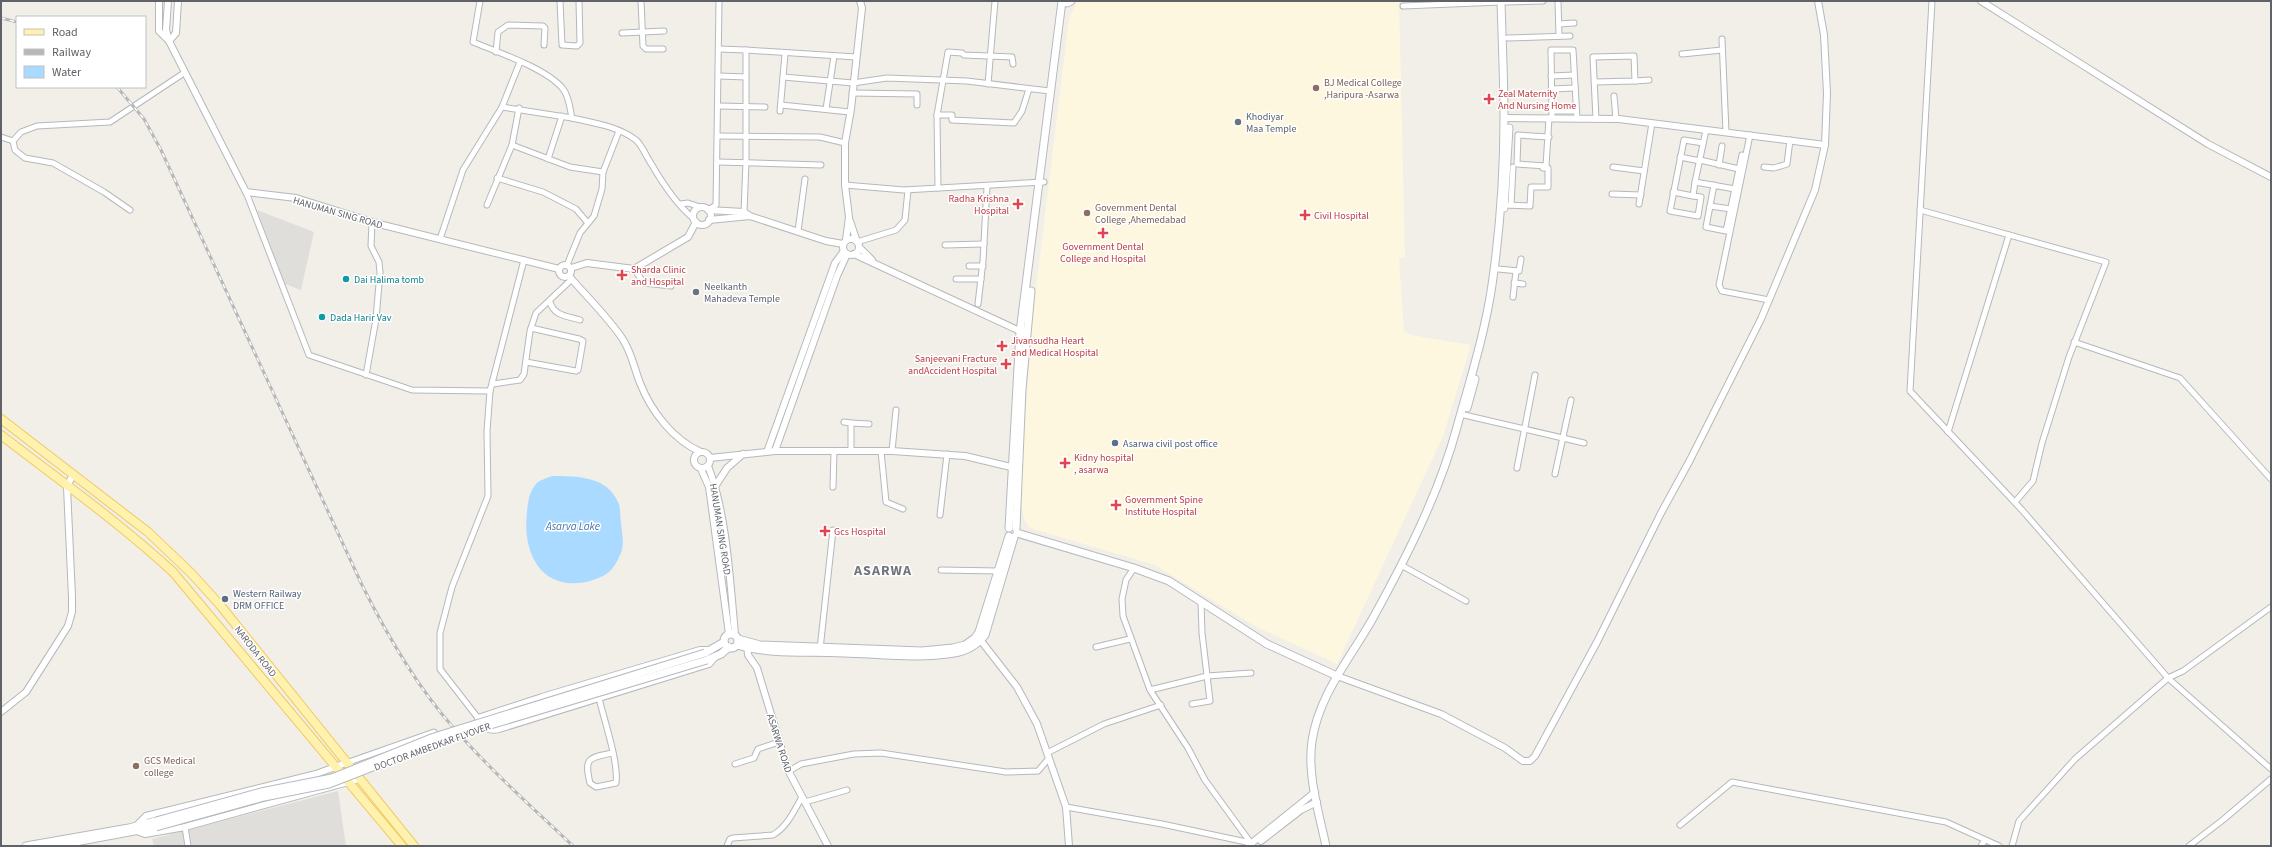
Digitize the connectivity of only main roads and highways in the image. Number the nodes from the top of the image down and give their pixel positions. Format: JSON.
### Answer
{"nodes":[{"id":1,"x":1503,"y":1,"type":"edge"},
{"id":2,"x":1066,"y":2,"type":"edge"},
{"id":3,"x":1507,"y":118,"type":"junction"},
{"id":4,"x":1042,"y":183,"type":"junction"},
{"id":5,"x":1463,"y":414,"type":"junction"},
{"id":6,"x":1,"y":419,"type":"edge"},
{"id":7,"x":1,"y":435,"type":"edge"},
{"id":8,"x":1013,"y":532,"type":"junction"},
{"id":9,"x":735,"y":638,"type":"junction"},
{"id":10,"x":979,"y":638,"type":"junction"},
{"id":11,"x":726,"y":645,"type":"junction"},
{"id":12,"x":708,"y":654,"type":"junction"},
{"id":13,"x":1336,"y":676,"type":"junction"},
{"id":14,"x":136,"y":828,"type":"junction"},
{"id":15,"x":26,"y":846,"type":"edge"},
{"id":16,"x":54,"y":846,"type":"edge"},
{"id":17,"x":402,"y":846,"type":"edge"},
{"id":18,"x":414,"y":846,"type":"edge"},
{"id":19,"x":1326,"y":846,"type":"edge"}],
"edges":[{"from":1,"to":3,"type":"main road"},
{"from":1,"to":3,"type":"main road"},
{"from":2,"to":4,"type":"main road"},
{"from":2,"to":4,"type":"main road"},
{"from":3,"to":5,"type":"main road"},
{"from":3,"to":5,"type":"main road"},
{"from":4,"to":8,"type":"main road"},
{"from":5,"to":13,"type":"main road"},
{"from":6,"to":18,"type":"main road","name":"NARODA ROAD"},
{"from":7,"to":17,"type":"main road","name":"NARODA ROAD"},
{"from":8,"to":10,"type":"main road"},
{"from":8,"to":10,"type":"main road"},
{"from":8,"to":13,"type":"main road"},
{"from":9,"to":10,"type":"main road"},
{"from":9,"to":11,"type":"main road"},
{"from":9,"to":11,"type":"main road"},
{"from":11,"to":12,"type":"main road"},
{"from":11,"to":12,"type":"main road"},
{"from":12,"to":14,"type":"main road","name":"DOCTOR AMBEDKAR FLYOVER","bridge":true},
{"from":13,"to":19,"type":"main road"},
{"from":14,"to":15,"type":"main road"},
{"from":14,"to":16,"type":"main road"}]}
